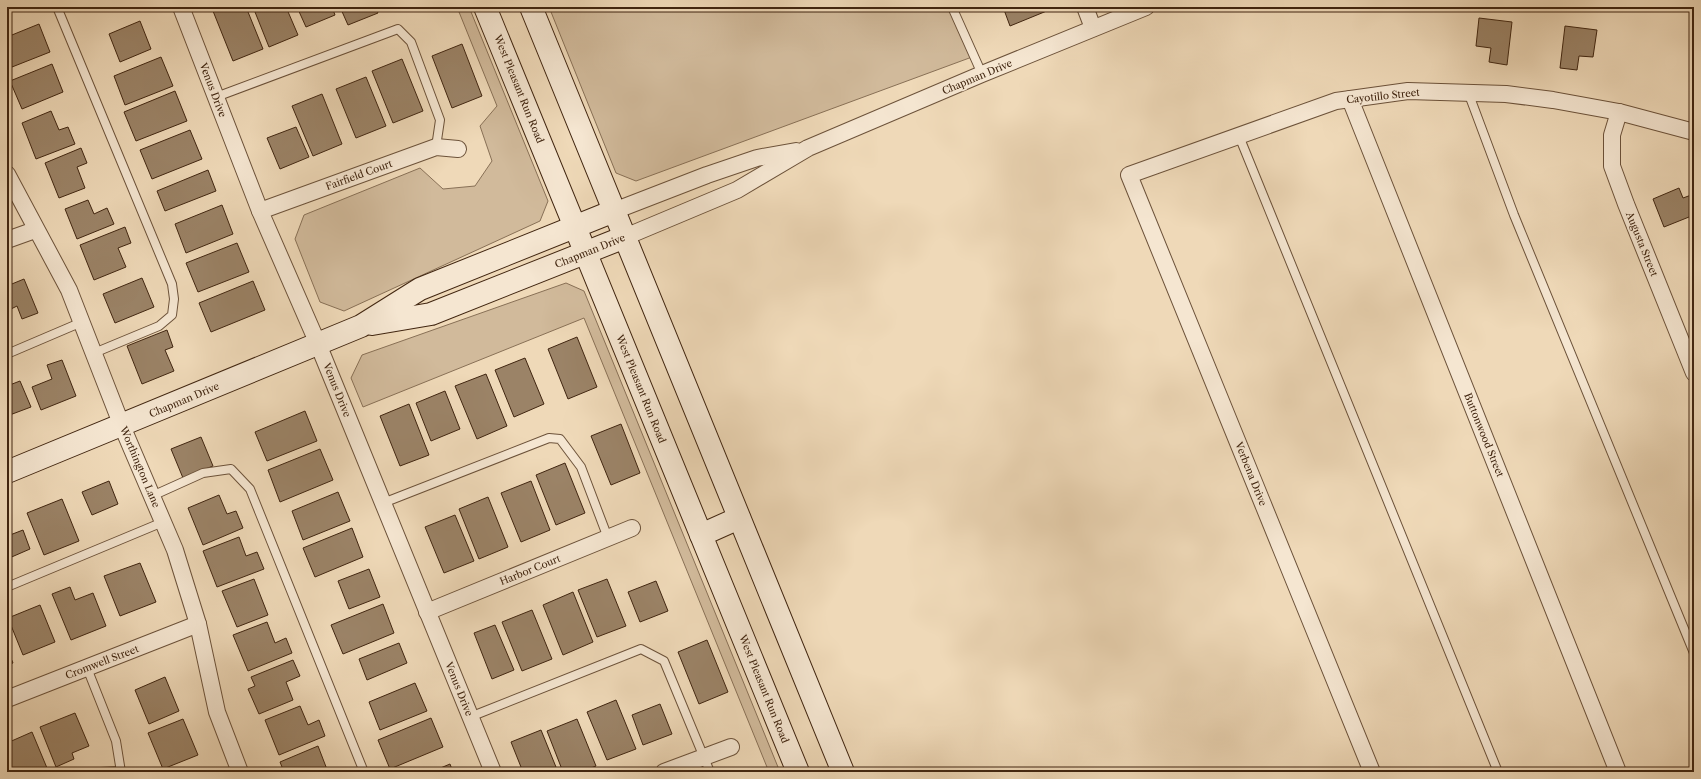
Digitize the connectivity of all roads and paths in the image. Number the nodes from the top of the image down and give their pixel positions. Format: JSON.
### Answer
{"nodes":[{"id":1,"x":57,"y":7,"type":"edge"},
{"id":2,"x":181,"y":7,"type":"edge"},
{"id":3,"x":484,"y":7,"type":"edge"},
{"id":4,"x":531,"y":7,"type":"edge"},
{"id":5,"x":952,"y":7,"type":"edge"},
{"id":6,"x":1085,"y":7,"type":"edge"},
{"id":7,"x":1146,"y":7,"type":"edge"},
{"id":8,"x":1093,"y":28,"type":"junction"},
{"id":9,"x":982,"y":74,"type":"junction"},
{"id":10,"x":1468,"y":92,"type":"junction"},
{"id":11,"x":216,"y":97,"type":"junction"},
{"id":12,"x":1350,"y":99,"type":"junction"},
{"id":13,"x":1619,"y":112,"type":"junction"},
{"id":14,"x":1694,"y":132,"type":"edge"},
{"id":15,"x":1238,"y":136,"type":"junction"},
{"id":16,"x":436,"y":146,"type":"junction"},
{"id":17,"x":808,"y":148,"type":"junction"},
{"id":18,"x":458,"y":149,"type":"dead end"},
{"id":19,"x":7,"y":174,"type":"edge"},
{"id":20,"x":1129,"y":175,"type":"joint"},
{"id":21,"x":260,"y":211,"type":"junction"},
{"id":22,"x":614,"y":211,"type":"junction"},
{"id":23,"x":574,"y":226,"type":"junction"},
{"id":24,"x":35,"y":230,"type":"junction"},
{"id":25,"x":625,"y":237,"type":"junction"},
{"id":26,"x":7,"y":240,"type":"edge"},
{"id":27,"x":585,"y":253,"type":"junction"},
{"id":28,"x":82,"y":322,"type":"junction"},
{"id":29,"x":361,"y":326,"type":"junction"},
{"id":30,"x":318,"y":344,"type":"junction"},
{"id":31,"x":7,"y":354,"type":"edge"},
{"id":32,"x":94,"y":354,"type":"junction"},
{"id":33,"x":1694,"y":373,"type":"edge"},
{"id":34,"x":122,"y":426,"type":"junction"},
{"id":35,"x":7,"y":472,"type":"edge"},
{"id":36,"x":152,"y":496,"type":"junction"},
{"id":37,"x":383,"y":503,"type":"junction"},
{"id":38,"x":739,"y":518,"type":"junction"},
{"id":39,"x":163,"y":522,"type":"junction"},
{"id":40,"x":632,"y":528,"type":"dead end"},
{"id":41,"x":701,"y":535,"type":"junction"},
{"id":42,"x":608,"y":538,"type":"junction"},
{"id":43,"x":7,"y":587,"type":"edge"},
{"id":44,"x":427,"y":612,"type":"junction"},
{"id":45,"x":198,"y":624,"type":"junction"},
{"id":46,"x":1694,"y":653,"type":"edge"},
{"id":47,"x":87,"y":668,"type":"junction"},
{"id":48,"x":7,"y":698,"type":"edge"},
{"id":49,"x":470,"y":716,"type":"junction"},
{"id":50,"x":731,"y":747,"type":"dead end"},
{"id":51,"x":704,"y":757,"type":"junction"},
{"id":52,"x":100,"y":772,"type":"edge"},
{"id":53,"x":121,"y":772,"type":"edge"},
{"id":54,"x":240,"y":772,"type":"edge"},
{"id":55,"x":364,"y":772,"type":"edge"},
{"id":56,"x":493,"y":772,"type":"edge"},
{"id":57,"x":664,"y":772,"type":"edge"},
{"id":58,"x":710,"y":772,"type":"edge"},
{"id":59,"x":798,"y":772,"type":"edge"},
{"id":60,"x":843,"y":772,"type":"edge"},
{"id":61,"x":1372,"y":772,"type":"edge"},
{"id":62,"x":1498,"y":772,"type":"edge"},
{"id":63,"x":1618,"y":772,"type":"edge"}],
"edges":[{"from":1,"to":32,"type":"lane"},
{"from":2,"to":11,"type":"street","name":"Venus Drive"},
{"from":3,"to":23,"type":"main road","name":"West Pleasant Run Road"},
{"from":4,"to":22,"type":"main road"},
{"from":5,"to":9,"type":"lane"},
{"from":6,"to":8,"type":"street"},
{"from":7,"to":8,"type":"street","name":"Chapman Drive"},
{"from":8,"to":9,"type":"street","name":"Chapman Drive"},
{"from":9,"to":17,"type":"street","name":"Chapman Drive"},
{"from":10,"to":12,"type":"street","name":"Cayotillo Street"},
{"from":10,"to":13,"type":"street","name":"Cayotillo Street"},
{"from":10,"to":46,"type":"lane"},
{"from":11,"to":16,"type":"lane"},
{"from":11,"to":21,"type":"street","name":"Venus Drive"},
{"from":12,"to":15,"type":"street","name":"Cayotillo Street"},
{"from":12,"to":63,"type":"street","name":"Buttonwood Street"},
{"from":13,"to":14,"type":"street","name":"Cayotillo Street"},
{"from":13,"to":33,"type":"street","name":"Augusta Street"},
{"from":15,"to":20,"type":"street","name":"Cayotillo Street"},
{"from":15,"to":62,"type":"lane"},
{"from":16,"to":18,"type":"street","name":"Fairfield Court"},
{"from":16,"to":21,"type":"street","name":"Fairfield Court"},
{"from":17,"to":22,"type":"street","name":"Chapman Drive"},
{"from":17,"to":25,"type":"street","name":"Chapman Drive"},
{"from":19,"to":24,"type":"street","name":"Worthington Lane"},
{"from":20,"to":61,"type":"street","name":"Verbena Drive"},
{"from":21,"to":30,"type":"street","name":"Venus Drive"},
{"from":22,"to":23,"type":"main road","name":"Chapman Drive"},
{"from":22,"to":25,"type":"main road"},
{"from":23,"to":27,"type":"main road","name":"West Pleasant Run Road"},
{"from":23,"to":29,"type":"main road","name":"Chapman Drive"},
{"from":24,"to":26,"type":"street"},
{"from":24,"to":28,"type":"street","name":"Worthington Lane"},
{"from":25,"to":27,"type":"main road","name":"Chapman Drive"},
{"from":25,"to":38,"type":"main road"},
{"from":27,"to":29,"type":"main road","name":"Chapman Drive"},
{"from":27,"to":41,"type":"main road","name":"West Pleasant Run Road"},
{"from":28,"to":31,"type":"lane"},
{"from":28,"to":32,"type":"street","name":"Worthington Lane"},
{"from":29,"to":30,"type":"main road","name":"Chapman Drive"},
{"from":30,"to":34,"type":"main road","name":"Chapman Drive"},
{"from":30,"to":37,"type":"street","name":"Venus Drive"},
{"from":32,"to":34,"type":"street","name":"Worthington Lane"},
{"from":34,"to":35,"type":"main road","name":"Chapman Drive"},
{"from":34,"to":36,"type":"street","name":"Worthington Lane"},
{"from":36,"to":39,"type":"street","name":"Worthington Lane"},
{"from":36,"to":55,"type":"lane"},
{"from":37,"to":42,"type":"lane"},
{"from":37,"to":44,"type":"street","name":"Venus Drive"},
{"from":38,"to":41,"type":"main road"},
{"from":38,"to":60,"type":"main road"},
{"from":39,"to":43,"type":"lane"},
{"from":39,"to":45,"type":"street","name":"Worthington Lane"},
{"from":40,"to":42,"type":"street","name":"Harbor Court"},
{"from":41,"to":59,"type":"main road","name":"West Pleasant Run Road"},
{"from":42,"to":44,"type":"street","name":"Harbor Court"},
{"from":44,"to":49,"type":"street","name":"Venus Drive"},
{"from":45,"to":47,"type":"street","name":"Cromwell Street"},
{"from":45,"to":54,"type":"street","name":"Worthington Lane"},
{"from":47,"to":48,"type":"street","name":"Cromwell Street"},
{"from":47,"to":53,"type":"lane"},
{"from":49,"to":51,"type":"lane"},
{"from":49,"to":56,"type":"street","name":"Venus Drive"},
{"from":50,"to":51,"type":"street"},
{"from":51,"to":57,"type":"street"},
{"from":51,"to":58,"type":"lane"},
{"from":52,"to":53,"type":"lane"}]}
